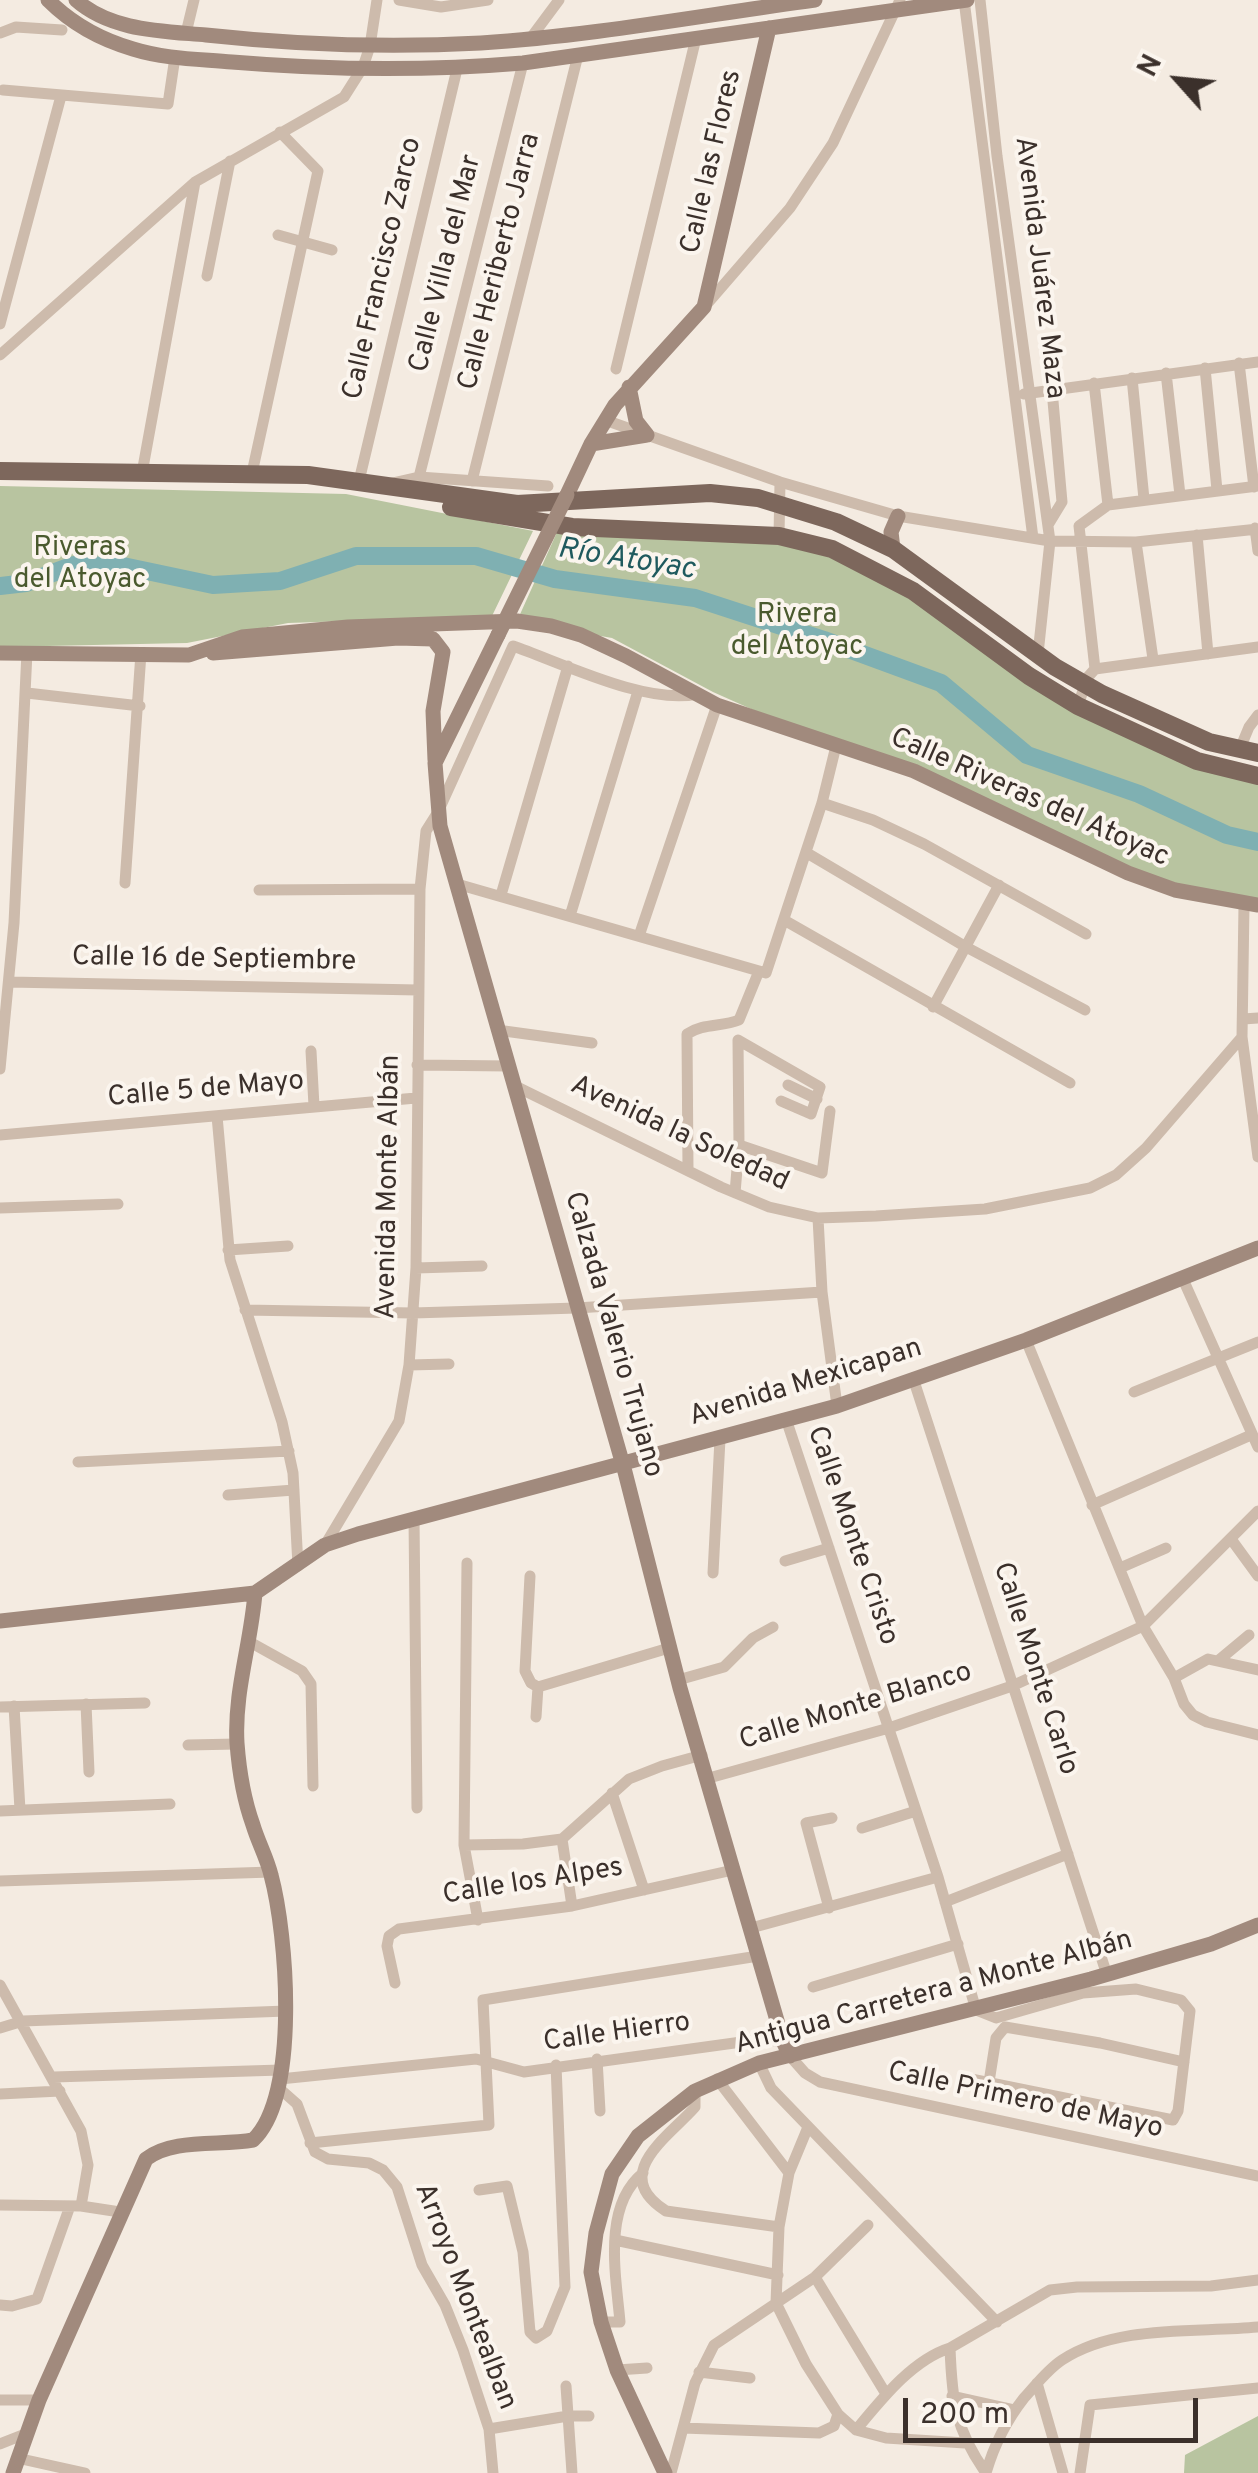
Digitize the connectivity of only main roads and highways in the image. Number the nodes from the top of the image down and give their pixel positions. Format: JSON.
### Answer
{"nodes":[{"id":1,"x":0,"y":471,"type":"edge"},
{"id":2,"x":404,"y":490,"type":"junction"},
{"id":3,"x":1248,"y":752,"type":"edge"},
{"id":4,"x":1258,"y":776,"type":"edge"}],
"edges":[{"from":1,"to":2,"type":"main road"},
{"from":2,"to":3,"type":"main road"},
{"from":2,"to":4,"type":"main road"}]}
